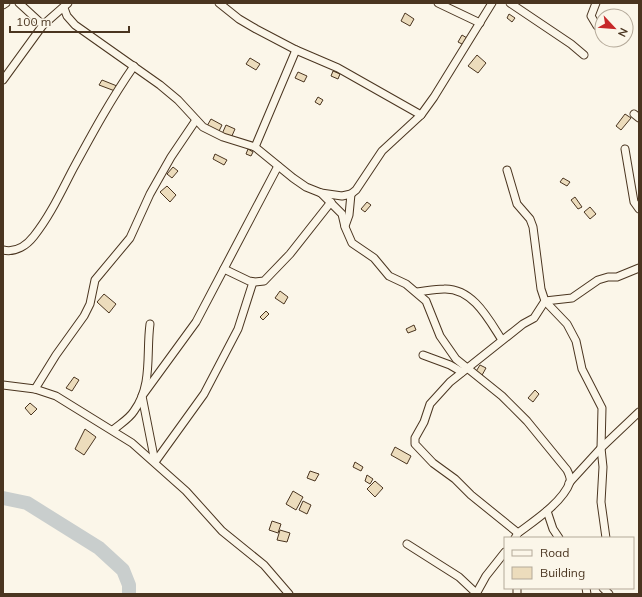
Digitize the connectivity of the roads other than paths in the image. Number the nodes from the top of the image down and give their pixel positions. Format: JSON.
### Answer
{"nodes":[{"id":1,"x":6,"y":3,"type":"edge"},
{"id":2,"x":19,"y":3,"type":"edge"},
{"id":3,"x":219,"y":3,"type":"edge"},
{"id":4,"x":438,"y":3,"type":"edge"},
{"id":5,"x":492,"y":3,"type":"edge"},
{"id":6,"x":510,"y":3,"type":"edge"},
{"id":7,"x":3,"y":5,"type":"edge"},
{"id":8,"x":66,"y":5,"type":"edge"},
{"id":9,"x":451,"y":5,"type":"edge"},
{"id":10,"x":594,"y":8,"type":"edge"},
{"id":11,"x":594,"y":21,"type":"edge"},
{"id":12,"x":480,"y":23,"type":"junction"},
{"id":13,"x":43,"y":25,"type":"junction"},
{"id":14,"x":296,"y":50,"type":"junction"},
{"id":15,"x":584,"y":55,"type":"dead end"},
{"id":16,"x":134,"y":66,"type":"junction"},
{"id":17,"x":3,"y":80,"type":"edge"},
{"id":18,"x":421,"y":115,"type":"junction"},
{"id":19,"x":196,"y":120,"type":"junction"},
{"id":20,"x":255,"y":147,"type":"junction"},
{"id":21,"x":625,"y":149,"type":"dead end"},
{"id":22,"x":278,"y":166,"type":"junction"},
{"id":23,"x":507,"y":170,"type":"dead end"},
{"id":24,"x":321,"y":193,"type":"junction"},
{"id":25,"x":351,"y":194,"type":"junction"},
{"id":26,"x":331,"y":202,"type":"junction"},
{"id":27,"x":639,"y":209,"type":"edge"},
{"id":28,"x":345,"y":227,"type":"junction"},
{"id":29,"x":3,"y":250,"type":"edge"},
{"id":30,"x":639,"y":268,"type":"edge"},
{"id":31,"x":224,"y":269,"type":"junction"},
{"id":32,"x":253,"y":282,"type":"junction"},
{"id":33,"x":417,"y":292,"type":"junction"},
{"id":34,"x":546,"y":301,"type":"junction"},
{"id":35,"x":150,"y":324,"type":"dead end"},
{"id":36,"x":502,"y":340,"type":"junction"},
{"id":37,"x":422,"y":355,"type":"dead end"},
{"id":38,"x":465,"y":370,"type":"junction"},
{"id":39,"x":3,"y":385,"type":"edge"},
{"id":40,"x":35,"y":390,"type":"junction"},
{"id":41,"x":142,"y":396,"type":"junction"},
{"id":42,"x":639,"y":412,"type":"edge"},
{"id":43,"x":113,"y":430,"type":"junction"},
{"id":44,"x":601,"y":448,"type":"junction"},
{"id":45,"x":155,"y":462,"type":"junction"},
{"id":46,"x":570,"y":482,"type":"junction"},
{"id":47,"x":547,"y":511,"type":"junction"},
{"id":48,"x":517,"y":536,"type":"edge"},
{"id":49,"x":558,"y":537,"type":"edge"},
{"id":50,"x":606,"y":537,"type":"edge"},
{"id":51,"x":407,"y":544,"type":"dead end"},
{"id":52,"x":504,"y":553,"type":"edge"},
{"id":53,"x":289,"y":594,"type":"edge"},
{"id":54,"x":476,"y":594,"type":"edge"}],
"edges":[{"from":1,"to":7,"type":"street"},
{"from":2,"to":13,"type":"street"},
{"from":3,"to":14,"type":"street"},
{"from":4,"to":9,"type":"street"},
{"from":5,"to":12,"type":"street"},
{"from":6,"to":15,"type":"street"},
{"from":8,"to":13,"type":"street"},
{"from":8,"to":16,"type":"street"},
{"from":9,"to":12,"type":"street"},
{"from":10,"to":11,"type":"street"},
{"from":12,"to":18,"type":"street"},
{"from":13,"to":17,"type":"street"},
{"from":14,"to":18,"type":"street"},
{"from":14,"to":20,"type":"street"},
{"from":16,"to":19,"type":"street"},
{"from":16,"to":29,"type":"street"},
{"from":18,"to":25,"type":"street"},
{"from":19,"to":20,"type":"street"},
{"from":19,"to":40,"type":"street"},
{"from":20,"to":22,"type":"street"},
{"from":21,"to":27,"type":"street"},
{"from":22,"to":24,"type":"street"},
{"from":22,"to":31,"type":"street"},
{"from":23,"to":34,"type":"street"},
{"from":24,"to":25,"type":"street"},
{"from":24,"to":26,"type":"street"},
{"from":25,"to":28,"type":"street"},
{"from":26,"to":28,"type":"street"},
{"from":26,"to":32,"type":"street"},
{"from":28,"to":33,"type":"street"},
{"from":30,"to":34,"type":"street"},
{"from":31,"to":32,"type":"street"},
{"from":31,"to":41,"type":"street"},
{"from":32,"to":45,"type":"street"},
{"from":33,"to":36,"type":"street"},
{"from":33,"to":38,"type":"street"},
{"from":34,"to":36,"type":"street"},
{"from":34,"to":44,"type":"street"},
{"from":35,"to":41,"type":"street"},
{"from":36,"to":38,"type":"street"},
{"from":37,"to":38,"type":"street"},
{"from":38,"to":46,"type":"street"},
{"from":38,"to":48,"type":"street"},
{"from":39,"to":40,"type":"street"},
{"from":40,"to":43,"type":"street"},
{"from":41,"to":43,"type":"street"},
{"from":41,"to":45,"type":"street"},
{"from":42,"to":44,"type":"street"},
{"from":43,"to":45,"type":"street"},
{"from":44,"to":46,"type":"street"},
{"from":44,"to":50,"type":"street"},
{"from":45,"to":53,"type":"street"},
{"from":46,"to":47,"type":"street"},
{"from":47,"to":48,"type":"street"},
{"from":47,"to":49,"type":"street"},
{"from":51,"to":54,"type":"street"},
{"from":52,"to":54,"type":"street"}]}
